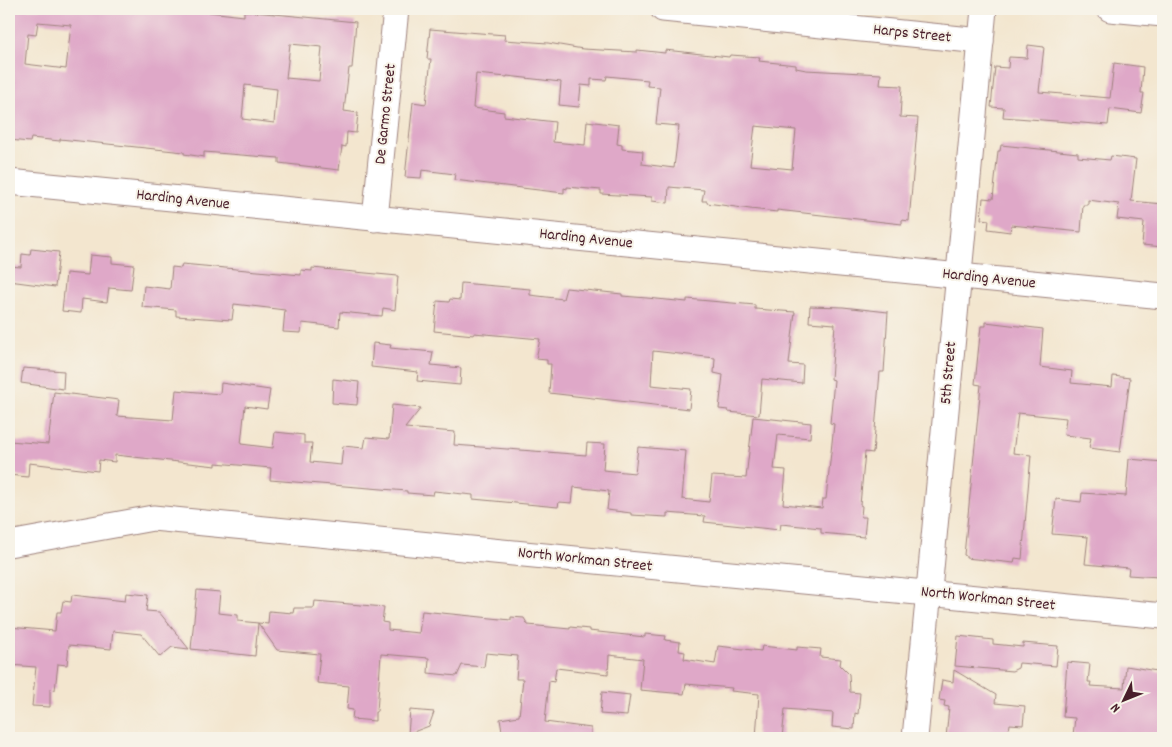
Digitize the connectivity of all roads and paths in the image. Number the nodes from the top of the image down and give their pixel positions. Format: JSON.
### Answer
{"nodes":[{"id":1,"x":396,"y":9,"type":"edge"},
{"id":2,"x":663,"y":9,"type":"edge"},
{"id":3,"x":984,"y":9,"type":"edge"},
{"id":4,"x":1110,"y":9,"type":"edge"},
{"id":5,"x":1163,"y":14,"type":"edge"},
{"id":6,"x":981,"y":41,"type":"junction"},
{"id":7,"x":9,"y":182,"type":"edge"},
{"id":8,"x":375,"y":219,"type":"junction"},
{"id":9,"x":959,"y":276,"type":"junction"},
{"id":10,"x":1163,"y":296,"type":"edge"},
{"id":11,"x":9,"y":544,"type":"edge"},
{"id":12,"x":929,"y":593,"type":"junction"},
{"id":13,"x":1163,"y":616,"type":"edge"},
{"id":14,"x":915,"y":738,"type":"edge"}],
"edges":[{"from":1,"to":8,"type":"street","name":"De Garmo Street"},
{"from":2,"to":6,"type":"street","name":"Harps Street"},
{"from":3,"to":6,"type":"street","name":"5th Street"},
{"from":4,"to":5,"type":"street"},
{"from":6,"to":9,"type":"street","name":"5th Street"},
{"from":7,"to":8,"type":"street","name":"Harding Avenue"},
{"from":8,"to":9,"type":"street","name":"Harding Avenue"},
{"from":9,"to":10,"type":"street","name":"Harding Avenue"},
{"from":9,"to":12,"type":"street","name":"5th Street"},
{"from":11,"to":12,"type":"street","name":"North Workman Street"},
{"from":12,"to":13,"type":"street","name":"North Workman Street"},
{"from":12,"to":14,"type":"street","name":"5th Street"}]}
